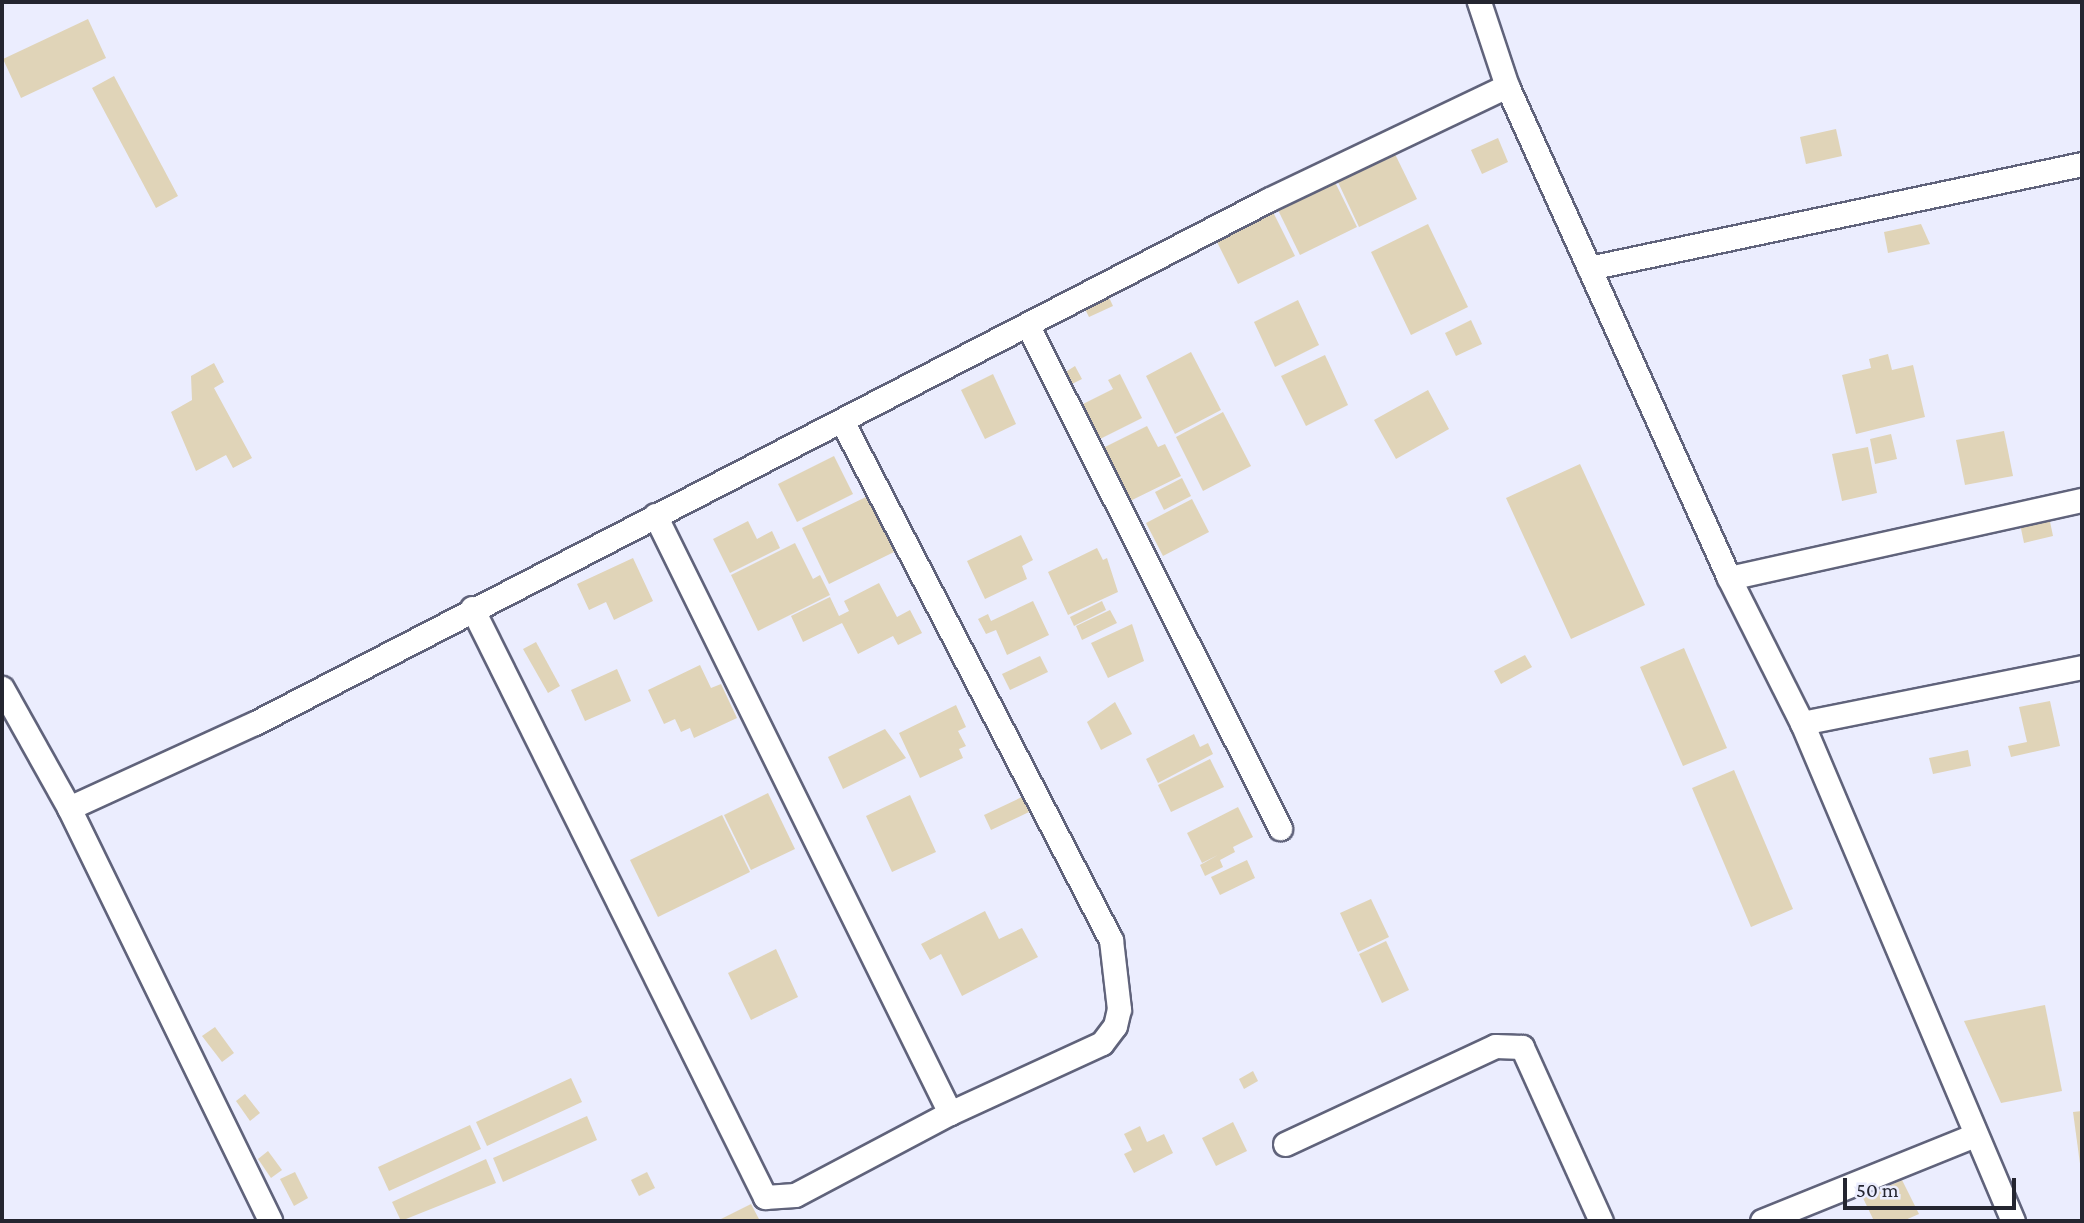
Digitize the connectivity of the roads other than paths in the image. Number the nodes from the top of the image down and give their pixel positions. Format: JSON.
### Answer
{"nodes":[{"id":1,"x":1479,"y":2,"type":"edge"},
{"id":2,"x":1507,"y":86,"type":"junction"},
{"id":3,"x":2082,"y":164,"type":"edge"},
{"id":4,"x":1589,"y":268,"type":"junction"},
{"id":5,"x":1028,"y":326,"type":"junction"},
{"id":6,"x":842,"y":421,"type":"junction"},
{"id":7,"x":2082,"y":500,"type":"edge"},
{"id":8,"x":655,"y":516,"type":"junction"},
{"id":9,"x":1729,"y":578,"type":"junction"},
{"id":10,"x":472,"y":608,"type":"junction"},
{"id":11,"x":2082,"y":667,"type":"edge"},
{"id":12,"x":2,"y":688,"type":"edge"},
{"id":13,"x":1801,"y":723,"type":"junction"},
{"id":14,"x":69,"y":808,"type":"junction"},
{"id":15,"x":1280,"y":828,"type":"dead end"},
{"id":16,"x":950,"y":1113,"type":"junction"},
{"id":17,"x":1975,"y":1135,"type":"junction"},
{"id":18,"x":1285,"y":1144,"type":"dead end"},
{"id":19,"x":270,"y":1221,"type":"edge"},
{"id":20,"x":1601,"y":1221,"type":"edge"},
{"id":21,"x":1762,"y":1221,"type":"edge"},
{"id":22,"x":2013,"y":1221,"type":"edge"}],
"edges":[{"from":1,"to":2,"type":"street"},
{"from":2,"to":4,"type":"street"},
{"from":2,"to":5,"type":"street"},
{"from":3,"to":4,"type":"street"},
{"from":4,"to":9,"type":"street"},
{"from":5,"to":6,"type":"street"},
{"from":5,"to":15,"type":"street"},
{"from":6,"to":8,"type":"street"},
{"from":6,"to":16,"type":"street"},
{"from":7,"to":9,"type":"street"},
{"from":8,"to":10,"type":"street"},
{"from":8,"to":16,"type":"street"},
{"from":9,"to":13,"type":"street"},
{"from":10,"to":14,"type":"street"},
{"from":10,"to":16,"type":"street"},
{"from":11,"to":13,"type":"street"},
{"from":12,"to":14,"type":"street"},
{"from":13,"to":17,"type":"street"},
{"from":14,"to":19,"type":"street"},
{"from":17,"to":21,"type":"street"},
{"from":17,"to":22,"type":"street"},
{"from":18,"to":20,"type":"street"}]}
